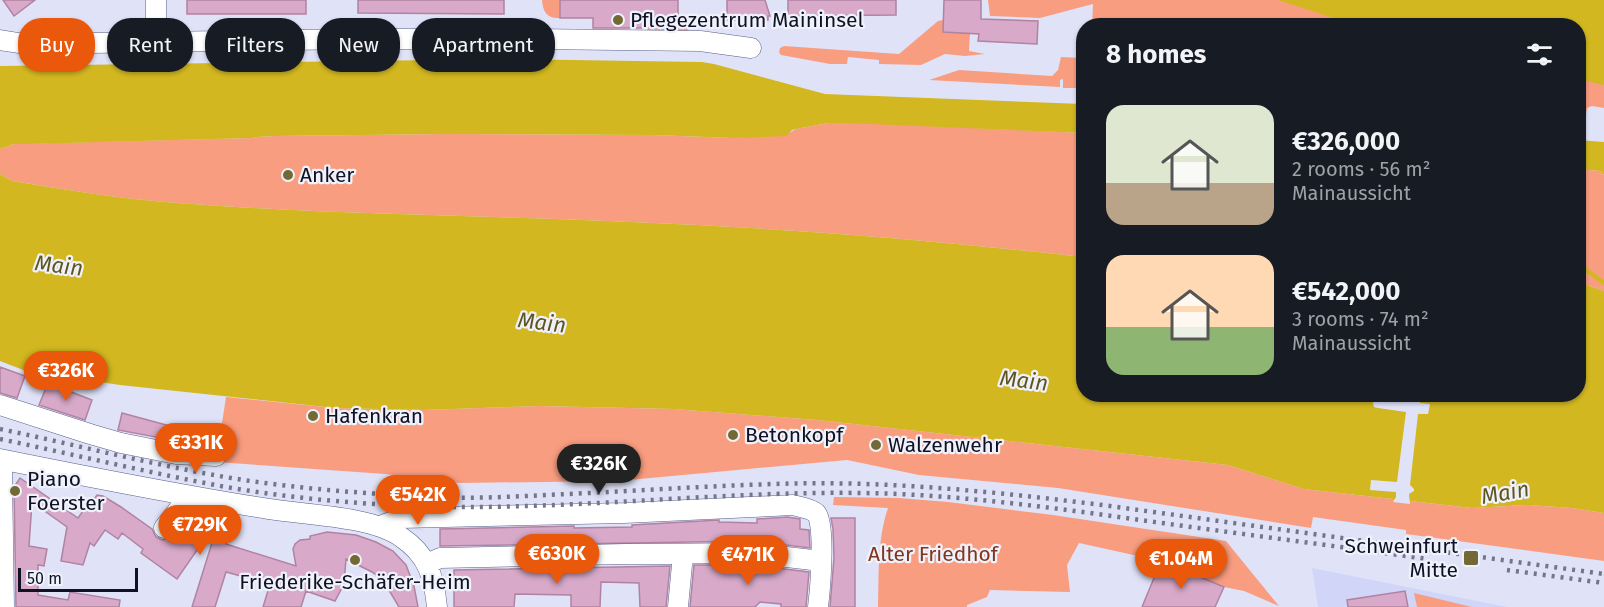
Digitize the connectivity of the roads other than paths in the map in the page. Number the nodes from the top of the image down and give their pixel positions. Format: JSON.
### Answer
{"nodes":[{"id":1,"x":156,"y":0,"type":"edge"},
{"id":2,"x":156,"y":18,"type":"edge"},
{"id":3,"x":0,"y":40,"type":"edge"},
{"id":4,"x":193,"y":42,"type":"edge"},
{"id":5,"x":107,"y":43,"type":"edge"},
{"id":6,"x":751,"y":48,"type":"dead end"},
{"id":7,"x":0,"y":405,"type":"edge"},
{"id":8,"x":216,"y":456,"type":"dead end"},
{"id":9,"x":2,"y":459,"type":"edge"},
{"id":10,"x":184,"y":495,"type":"junction"},
{"id":11,"x":380,"y":526,"type":"junction"},
{"id":12,"x":164,"y":528,"type":"dead end"},
{"id":13,"x":683,"y":554,"type":"junction"},
{"id":14,"x":821,"y":561,"type":"junction"},
{"id":15,"x":427,"y":564,"type":"junction"},
{"id":16,"x":436,"y":598,"type":"edge"},
{"id":17,"x":4,"y":607,"type":"edge"},
{"id":18,"x":678,"y":607,"type":"edge"},
{"id":19,"x":818,"y":607,"type":"edge"}],
"edges":[{"from":1,"to":2,"type":"street"},
{"from":3,"to":5,"type":"street"},
{"from":4,"to":6,"type":"street"},
{"from":7,"to":8,"type":"street"},
{"from":9,"to":10,"type":"street"},
{"from":9,"to":17,"type":"street"},
{"from":10,"to":11,"type":"street"},
{"from":10,"to":12,"type":"street"},
{"from":11,"to":14,"type":"street"},
{"from":11,"to":15,"type":"street"},
{"from":13,"to":14,"type":"street"},
{"from":13,"to":15,"type":"street"},
{"from":13,"to":18,"type":"street"},
{"from":14,"to":19,"type":"street"},
{"from":15,"to":16,"type":"street"}]}
